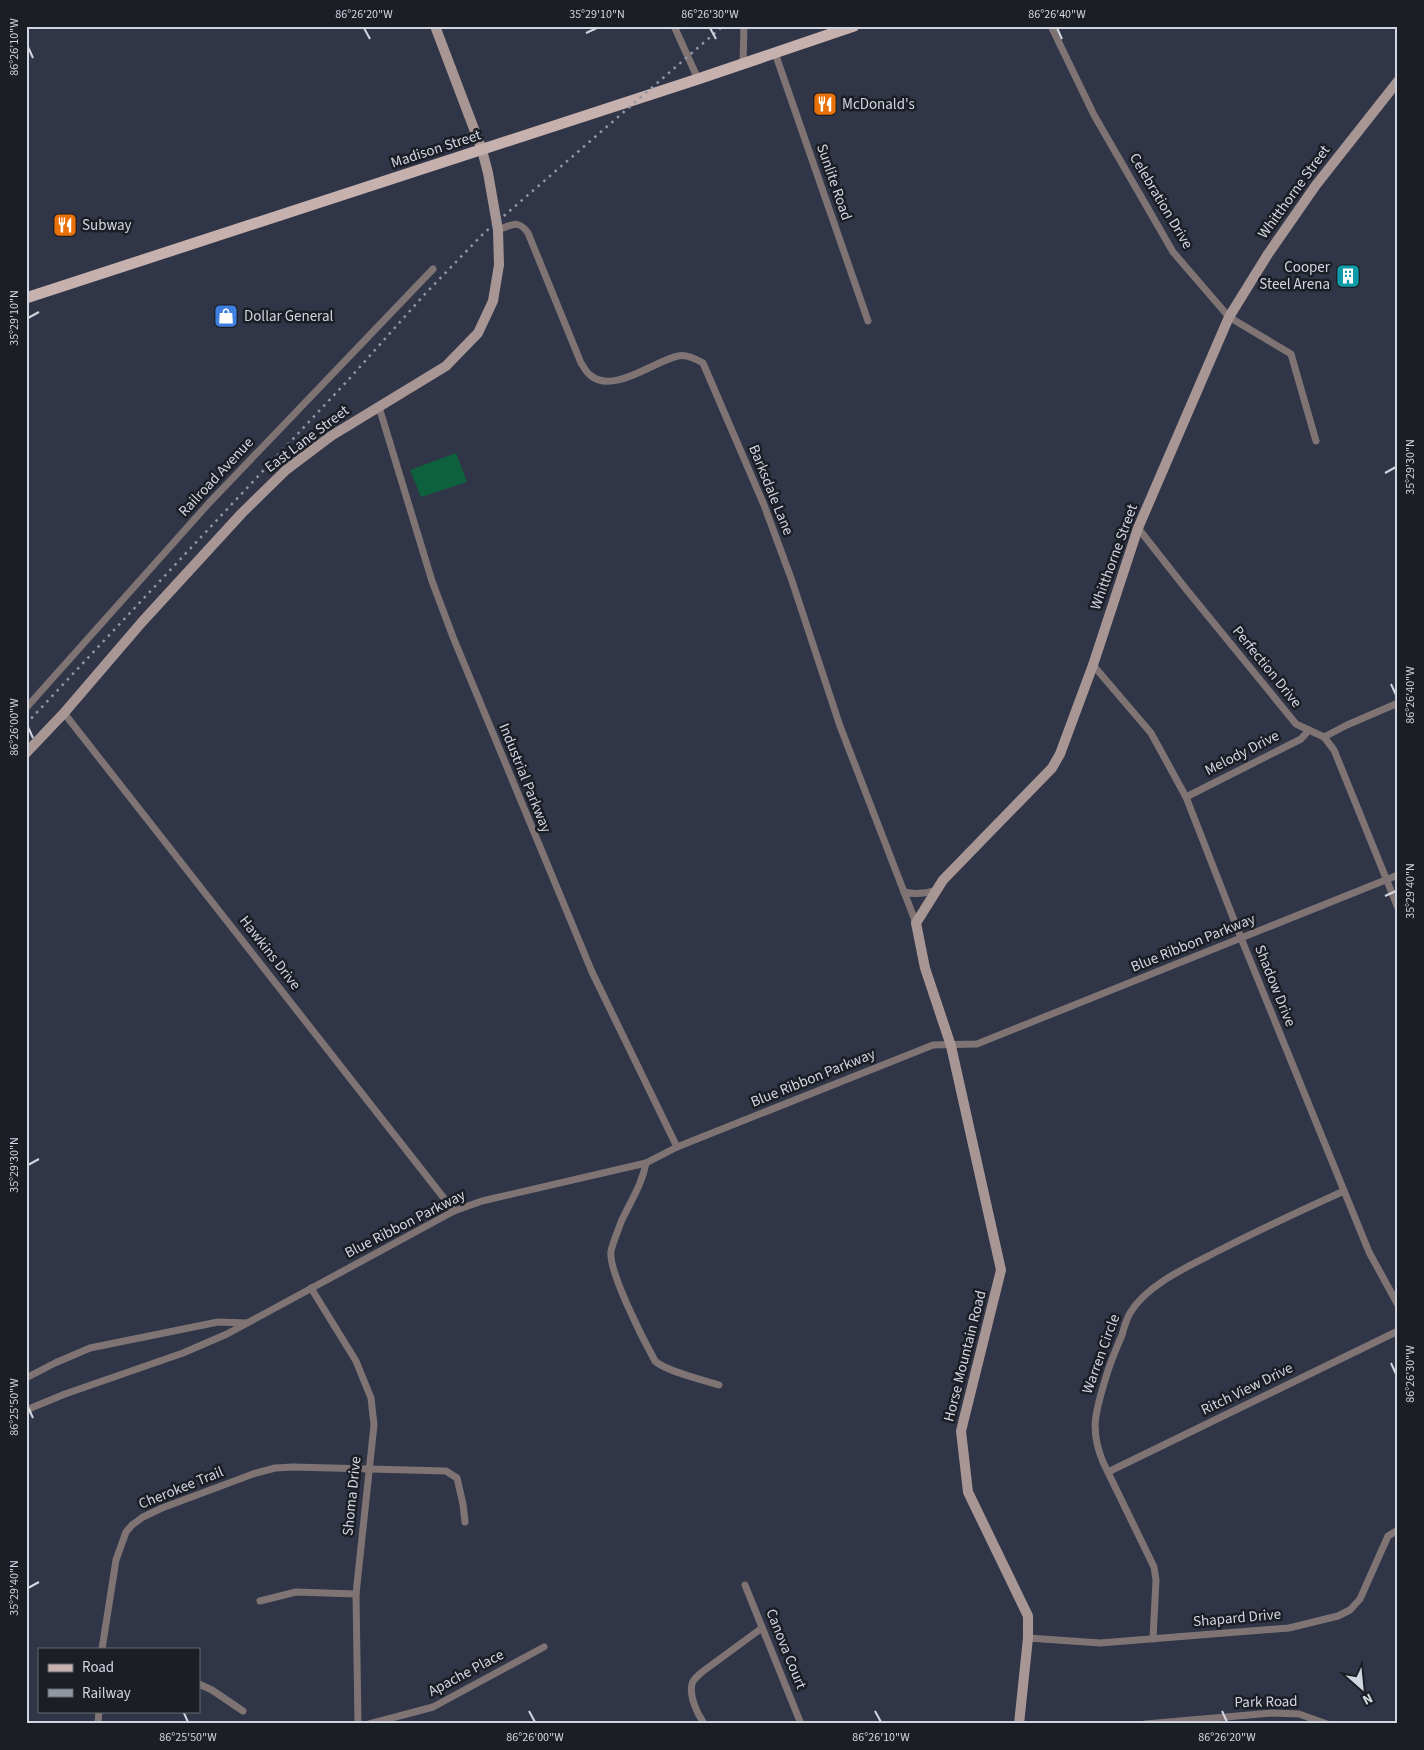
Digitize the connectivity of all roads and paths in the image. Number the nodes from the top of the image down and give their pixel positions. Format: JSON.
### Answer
{"nodes":[{"id":1,"x":435,"y":26,"type":"edge"},
{"id":2,"x":674,"y":26,"type":"edge"},
{"id":3,"x":744,"y":26,"type":"edge"},
{"id":4,"x":854,"y":26,"type":"edge"},
{"id":5,"x":1051,"y":26,"type":"edge"},
{"id":6,"x":775,"y":53,"type":"junction"},
{"id":7,"x":743,"y":63,"type":"junction"},
{"id":8,"x":698,"y":79,"type":"junction"},
{"id":9,"x":1398,"y":82,"type":"edge"},
{"id":10,"x":482,"y":150,"type":"junction"},
{"id":11,"x":498,"y":230,"type":"junction"},
{"id":12,"x":433,"y":269,"type":"dead end"},
{"id":13,"x":26,"y":298,"type":"edge"},
{"id":14,"x":1229,"y":318,"type":"junction"},
{"id":15,"x":868,"y":321,"type":"dead end"},
{"id":16,"x":379,"y":406,"type":"junction"},
{"id":17,"x":1316,"y":441,"type":"dead end"},
{"id":18,"x":1138,"y":528,"type":"junction"},
{"id":19,"x":1093,"y":664,"type":"junction"},
{"id":20,"x":1398,"y":703,"type":"edge"},
{"id":21,"x":26,"y":708,"type":"edge"},
{"id":22,"x":64,"y":713,"type":"junction"},
{"id":23,"x":1309,"y":730,"type":"junction"},
{"id":24,"x":1324,"y":736,"type":"junction"},
{"id":25,"x":26,"y":753,"type":"edge"},
{"id":26,"x":1186,"y":797,"type":"junction"},
{"id":27,"x":1398,"y":874,"type":"edge"},
{"id":28,"x":1386,"y":879,"type":"junction"},
{"id":29,"x":937,"y":890,"type":"junction"},
{"id":30,"x":904,"y":892,"type":"junction"},
{"id":31,"x":1398,"y":908,"type":"edge"},
{"id":32,"x":916,"y":923,"type":"junction"},
{"id":33,"x":1241,"y":938,"type":"junction"},
{"id":34,"x":951,"y":1046,"type":"junction"},
{"id":35,"x":677,"y":1147,"type":"junction"},
{"id":36,"x":646,"y":1163,"type":"junction"},
{"id":37,"x":1344,"y":1191,"type":"junction"},
{"id":38,"x":454,"y":1211,"type":"junction"},
{"id":39,"x":311,"y":1288,"type":"junction"},
{"id":40,"x":1398,"y":1305,"type":"edge"},
{"id":41,"x":247,"y":1323,"type":"junction"},
{"id":42,"x":1398,"y":1331,"type":"edge"},
{"id":43,"x":26,"y":1378,"type":"edge"},
{"id":44,"x":719,"y":1385,"type":"dead end"},
{"id":45,"x":26,"y":1412,"type":"edge"},
{"id":46,"x":368,"y":1468,"type":"junction"},
{"id":47,"x":1108,"y":1472,"type":"junction"},
{"id":48,"x":465,"y":1522,"type":"dead end"},
{"id":49,"x":1398,"y":1530,"type":"edge"},
{"id":50,"x":745,"y":1585,"type":"dead end"},
{"id":51,"x":356,"y":1594,"type":"junction"},
{"id":52,"x":260,"y":1601,"type":"dead end"},
{"id":53,"x":762,"y":1628,"type":"junction"},
{"id":54,"x":1028,"y":1638,"type":"junction"},
{"id":55,"x":1153,"y":1639,"type":"junction"},
{"id":56,"x":544,"y":1646,"type":"dead end"},
{"id":57,"x":102,"y":1648,"type":"edge"},
{"id":58,"x":200,"y":1684,"type":"edge"},
{"id":59,"x":243,"y":1712,"type":"dead end"},
{"id":60,"x":703,"y":1722,"type":"dead end"},
{"id":61,"x":358,"y":1724,"type":"edge"},
{"id":62,"x":369,"y":1724,"type":"edge"},
{"id":63,"x":801,"y":1724,"type":"edge"},
{"id":64,"x":1019,"y":1724,"type":"edge"},
{"id":65,"x":1145,"y":1724,"type":"edge"},
{"id":66,"x":1326,"y":1724,"type":"edge"}],
"edges":[{"from":1,"to":10,"type":"street","name":"East Lane Street"},
{"from":2,"to":8,"type":"street"},
{"from":3,"to":7,"type":"street"},
{"from":4,"to":6,"type":"main road","name":"Madison Street"},
{"from":5,"to":14,"type":"street","name":"Celebration Drive"},
{"from":6,"to":7,"type":"main road","name":"Madison Street"},
{"from":6,"to":15,"type":"street","name":"Sunlite Road"},
{"from":7,"to":8,"type":"main road","name":"Madison Street"},
{"from":8,"to":10,"type":"main road","name":"Madison Street"},
{"from":9,"to":14,"type":"street","name":"Whitthorne Street"},
{"from":10,"to":11,"type":"street","name":"East Lane Street"},
{"from":10,"to":13,"type":"main road","name":"Madison Street"},
{"from":11,"to":16,"type":"street","name":"East Lane Street"},
{"from":11,"to":30,"type":"street","name":"Barksdale Lane"},
{"from":12,"to":21,"type":"street","name":"Railroad Avenue"},
{"from":14,"to":17,"type":"street","name":"Celebration Drive"},
{"from":14,"to":18,"type":"street","name":"Whitthorne Street"},
{"from":16,"to":22,"type":"street","name":"East Lane Street"},
{"from":16,"to":35,"type":"street","name":"Industrial Parkway"},
{"from":18,"to":19,"type":"street","name":"Whitthorne Street"},
{"from":18,"to":23,"type":"street","name":"Perfection Drive"},
{"from":19,"to":26,"type":"street","name":"Shadow Drive"},
{"from":19,"to":29,"type":"street","name":"Whitthorne Street"},
{"from":20,"to":24,"type":"street"},
{"from":22,"to":25,"type":"street","name":"East Lane Street"},
{"from":22,"to":38,"type":"street","name":"Hawkins Drive"},
{"from":23,"to":24,"type":"street","name":"Perfection Drive"},
{"from":23,"to":26,"type":"street","name":"Melody Drive"},
{"from":24,"to":28,"type":"street"},
{"from":26,"to":33,"type":"street","name":"Shadow Drive"},
{"from":27,"to":28,"type":"street","name":"Blue Ribbon Parkway"},
{"from":28,"to":31,"type":"street"},
{"from":28,"to":33,"type":"street","name":"Blue Ribbon Parkway"},
{"from":29,"to":30,"type":"street"},
{"from":29,"to":32,"type":"street","name":"Whitthorne Street"},
{"from":30,"to":32,"type":"street","name":"Barksdale Lane"},
{"from":32,"to":34,"type":"street"},
{"from":33,"to":34,"type":"street","name":"Blue Ribbon Parkway"},
{"from":33,"to":37,"type":"street","name":"Shadow Drive"},
{"from":34,"to":35,"type":"street","name":"Blue Ribbon Parkway"},
{"from":34,"to":54,"type":"street","name":"Horse Mountain Road"},
{"from":35,"to":36,"type":"street","name":"Blue Ribbon Parkway"},
{"from":36,"to":38,"type":"street","name":"Blue Ribbon Parkway"},
{"from":36,"to":44,"type":"street"},
{"from":37,"to":40,"type":"street","name":"Shadow Drive"},
{"from":37,"to":47,"type":"street","name":"Warren Circle"},
{"from":38,"to":39,"type":"street","name":"Blue Ribbon Parkway"},
{"from":39,"to":41,"type":"street","name":"Blue Ribbon Parkway"},
{"from":39,"to":46,"type":"street","name":"Shoma Drive"},
{"from":41,"to":43,"type":"street"},
{"from":41,"to":45,"type":"street","name":"Blue Ribbon Parkway"},
{"from":42,"to":47,"type":"street","name":"Ritch View Drive"},
{"from":46,"to":48,"type":"street","name":"Cherokee Trail"},
{"from":46,"to":51,"type":"street","name":"Shoma Drive"},
{"from":46,"to":57,"type":"street","name":"Cherokee Trail"},
{"from":47,"to":55,"type":"street","name":"Warren Circle"},
{"from":49,"to":55,"type":"street","name":"Shapard Drive"},
{"from":50,"to":53,"type":"street","name":"Canova Court"},
{"from":51,"to":52,"type":"street"},
{"from":51,"to":61,"type":"street","name":"Shoma Drive"},
{"from":53,"to":60,"type":"street"},
{"from":53,"to":63,"type":"street","name":"Canova Court"},
{"from":54,"to":55,"type":"street","name":"Shapard Drive"},
{"from":54,"to":64,"type":"street","name":"Horse Mountain Road"},
{"from":56,"to":62,"type":"street","name":"Apache Place"},
{"from":58,"to":59,"type":"street"},
{"from":65,"to":66,"type":"street","name":"Park Road"}]}
